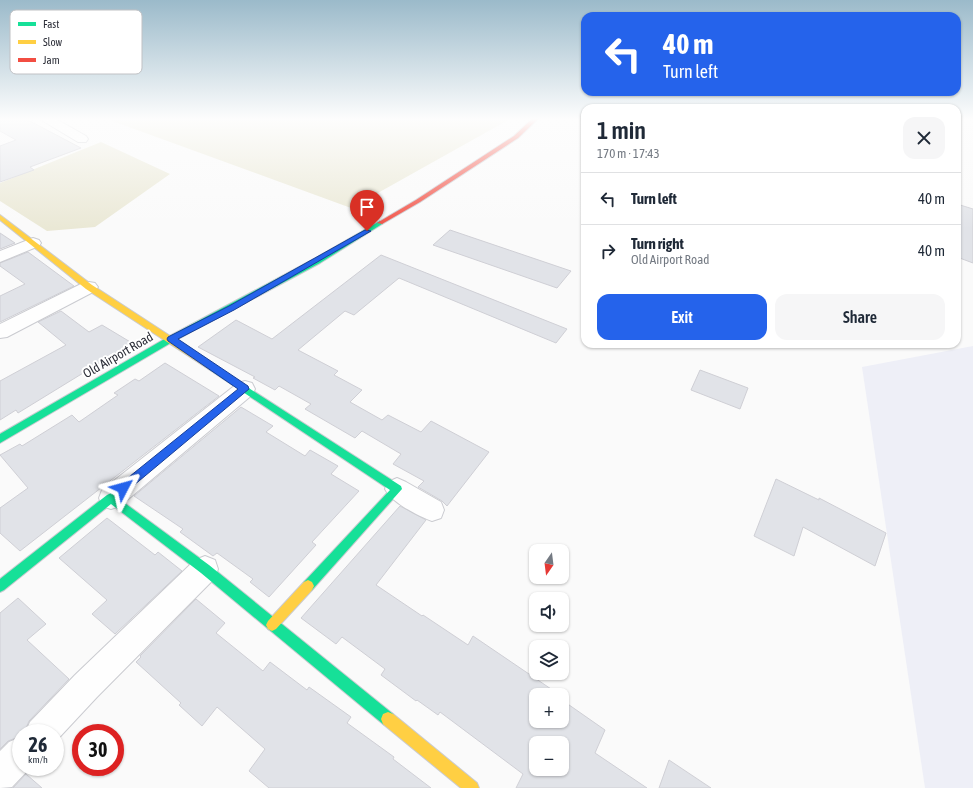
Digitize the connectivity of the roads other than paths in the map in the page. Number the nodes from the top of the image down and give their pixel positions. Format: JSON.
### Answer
{"nodes":[{"id":1,"x":487,"y":156,"type":"edge"},
{"id":2,"x":0,"y":217,"type":"edge"},
{"id":3,"x":33,"y":243,"type":"junction"},
{"id":4,"x":0,"y":258,"type":"edge"},
{"id":5,"x":88,"y":286,"type":"junction"},
{"id":6,"x":0,"y":332,"type":"edge"},
{"id":7,"x":171,"y":339,"type":"junction"},
{"id":8,"x":245,"y":389,"type":"junction"},
{"id":9,"x":0,"y":439,"type":"edge"},
{"id":10,"x":397,"y":489,"type":"junction"},
{"id":11,"x":111,"y":498,"type":"junction"},
{"id":12,"x":432,"y":510,"type":"dead end"},
{"id":13,"x":206,"y":570,"type":"junction"},
{"id":14,"x":0,"y":586,"type":"edge"},
{"id":15,"x":272,"y":625,"type":"junction"},
{"id":16,"x":50,"y":724,"type":"edge"},
{"id":17,"x":12,"y":763,"type":"edge"},
{"id":18,"x":0,"y":775,"type":"edge"},
{"id":19,"x":472,"y":788,"type":"edge"}],
"edges":[{"from":1,"to":7,"type":"street","name":"Old Airport Road"},
{"from":2,"to":3,"type":"street"},
{"from":3,"to":4,"type":"street"},
{"from":3,"to":5,"type":"street"},
{"from":5,"to":6,"type":"street"},
{"from":5,"to":7,"type":"street"},
{"from":7,"to":8,"type":"street"},
{"from":7,"to":9,"type":"street","name":"Old Airport Road"},
{"from":8,"to":10,"type":"street"},
{"from":8,"to":11,"type":"street"},
{"from":10,"to":12,"type":"street"},
{"from":10,"to":15,"type":"street"},
{"from":11,"to":13,"type":"street"},
{"from":11,"to":14,"type":"street"},
{"from":13,"to":15,"type":"street"},
{"from":13,"to":16,"type":"street"},
{"from":15,"to":19,"type":"street"},
{"from":17,"to":18,"type":"street"}]}
